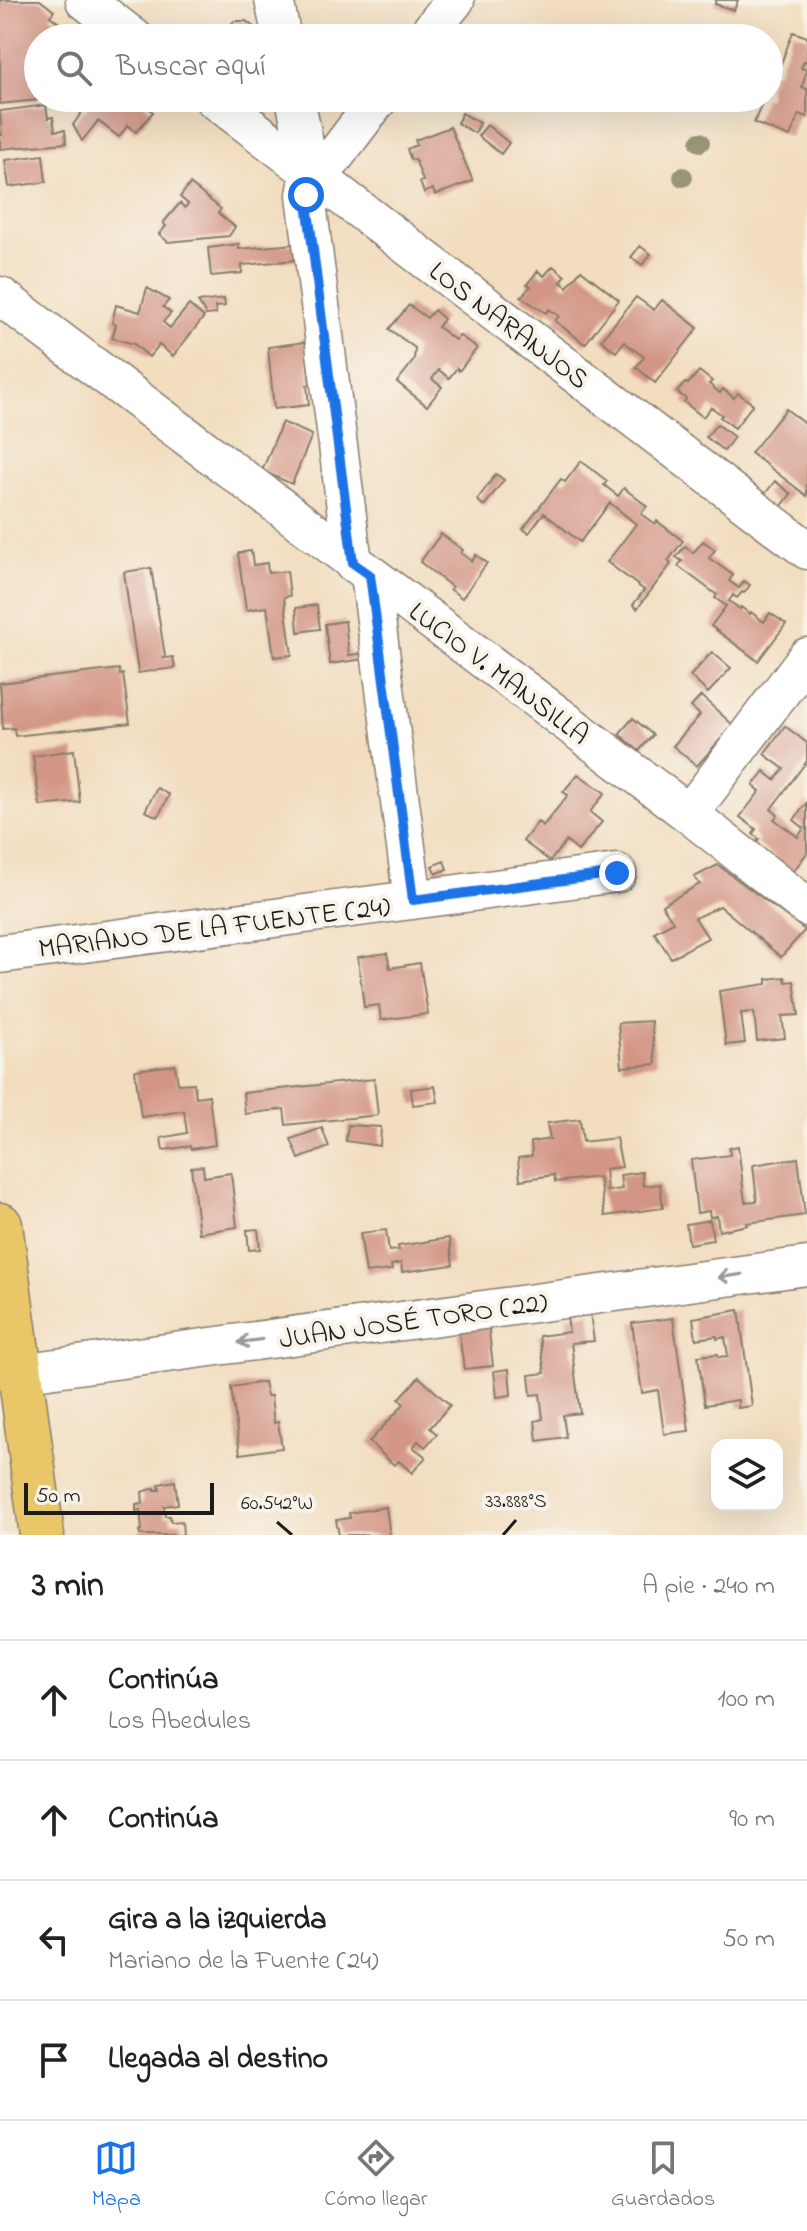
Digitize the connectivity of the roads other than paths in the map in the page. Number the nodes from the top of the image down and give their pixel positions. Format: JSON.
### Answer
{"nodes":[{"id":1,"x":85,"y":0,"type":"edge"},
{"id":2,"x":274,"y":0,"type":"edge"},
{"id":3,"x":455,"y":0,"type":"edge"},
{"id":4,"x":116,"y":24,"type":"edge"},
{"id":5,"x":279,"y":24,"type":"edge"},
{"id":6,"x":436,"y":24,"type":"edge"},
{"id":7,"x":231,"y":112,"type":"edge"},
{"id":8,"x":298,"y":112,"type":"edge"},
{"id":9,"x":368,"y":112,"type":"edge"},
{"id":10,"x":310,"y":173,"type":"junction"},
{"id":11,"x":0,"y":296,"type":"edge"},
{"id":12,"x":807,"y":550,"type":"edge"},
{"id":13,"x":362,"y":569,"type":"junction"},
{"id":14,"x":807,"y":657,"type":"edge"},
{"id":15,"x":689,"y":814,"type":"junction"},
{"id":16,"x":617,"y":873,"type":"dead end"},
{"id":17,"x":413,"y":900,"type":"junction"},
{"id":18,"x":807,"y":907,"type":"edge"},
{"id":19,"x":0,"y":954,"type":"edge"},
{"id":20,"x":0,"y":1225,"type":"edge"},
{"id":21,"x":807,"y":1266,"type":"edge"},
{"id":22,"x":19,"y":1373,"type":"junction"},
{"id":23,"x":42,"y":1535,"type":"edge"}],
"edges":[{"from":1,"to":4,"type":"street"},
{"from":2,"to":5,"type":"street"},
{"from":3,"to":6,"type":"street"},
{"from":7,"to":10,"type":"street","name":"LOS NARANJOS"},
{"from":8,"to":10,"type":"street"},
{"from":9,"to":10,"type":"street"},
{"from":10,"to":12,"type":"street","name":"LOS NARANJOS"},
{"from":10,"to":13,"type":"street"},
{"from":11,"to":13,"type":"street","name":"LUCIO V. MANSILLA"},
{"from":13,"to":15,"type":"street","name":"LUCIO V. MANSILLA"},
{"from":13,"to":17,"type":"street"},
{"from":14,"to":15,"type":"street"},
{"from":15,"to":18,"type":"street","name":"LUCIO V. MANSILLA"},
{"from":16,"to":17,"type":"street","name":"MARIANO DE LA FUENTE (24)"},
{"from":17,"to":19,"type":"street","name":"MARIANO DE LA FUENTE (24)"},
{"from":20,"to":22,"type":"highway"},
{"from":21,"to":22,"type":"street","name":"JUAN JOSÉ TORO (22)","one_way":true},
{"from":22,"to":23,"type":"highway"}]}
